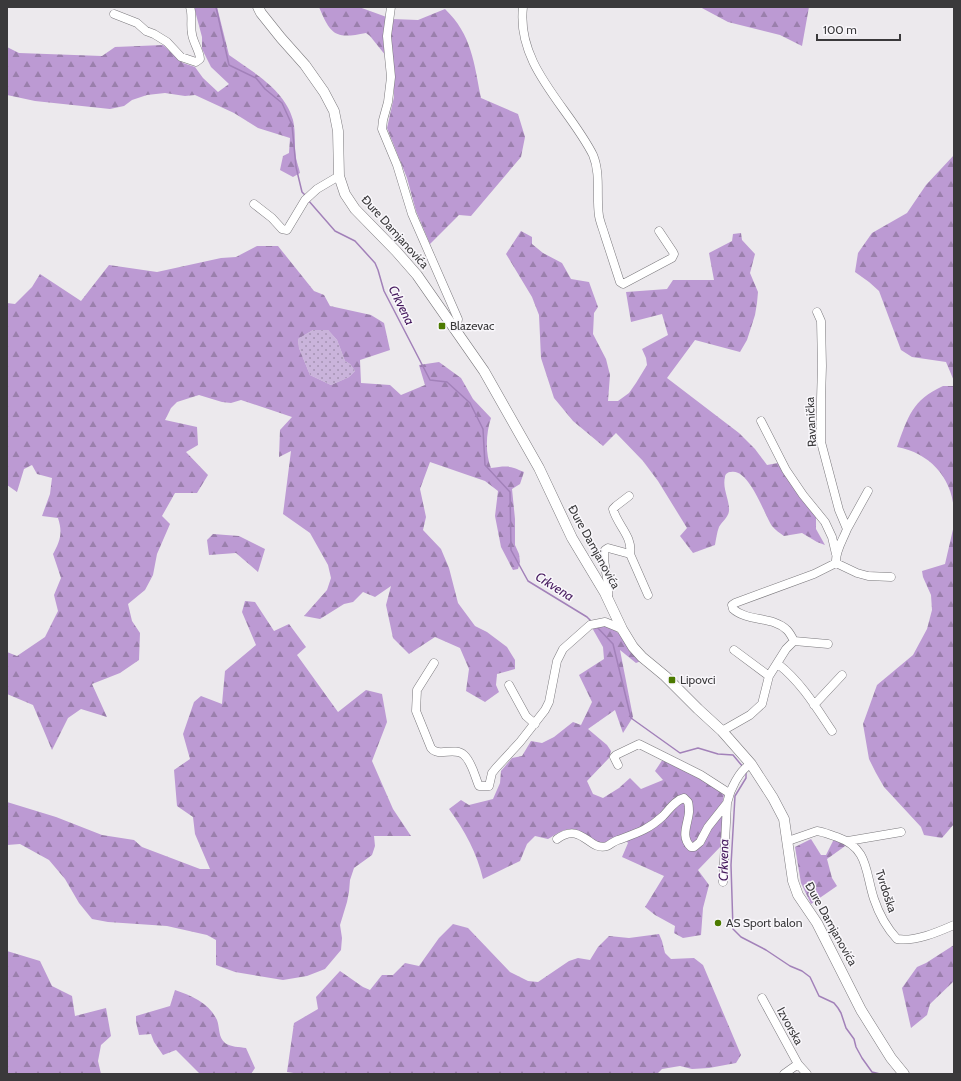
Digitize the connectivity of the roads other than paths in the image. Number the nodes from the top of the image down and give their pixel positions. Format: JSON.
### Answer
{"nodes":[{"id":1,"x":190,"y":7,"type":"edge"},
{"id":2,"x":258,"y":7,"type":"edge"},
{"id":3,"x":391,"y":7,"type":"edge"},
{"id":4,"x":523,"y":7,"type":"edge"},
{"id":5,"x":114,"y":14,"type":"dead end"},
{"id":6,"x":339,"y":176,"type":"junction"},
{"id":7,"x":254,"y":204,"type":"dead end"},
{"id":8,"x":659,"y":231,"type":"dead end"},
{"id":9,"x":817,"y":312,"type":"dead end"},
{"id":10,"x":454,"y":329,"type":"junction"},
{"id":11,"x":761,"y":421,"type":"dead end"},
{"id":12,"x":868,"y":492,"type":"dead end"},
{"id":13,"x":630,"y":496,"type":"dead end"},
{"id":14,"x":847,"y":529,"type":"junction"},
{"id":15,"x":630,"y":554,"type":"junction"},
{"id":16,"x":836,"y":554,"type":"junction"},
{"id":17,"x":836,"y":563,"type":"junction"},
{"id":18,"x":890,"y":577,"type":"dead end"},
{"id":19,"x":648,"y":595,"type":"dead end"},
{"id":20,"x":608,"y":600,"type":"junction"},
{"id":21,"x":622,"y":629,"type":"junction"},
{"id":22,"x":794,"y":641,"type":"junction"},
{"id":23,"x":828,"y":644,"type":"dead end"},
{"id":24,"x":734,"y":650,"type":"dead end"},
{"id":25,"x":434,"y":663,"type":"dead end"},
{"id":26,"x":778,"y":664,"type":"junction"},
{"id":27,"x":842,"y":675,"type":"dead end"},
{"id":28,"x":769,"y":676,"type":"junction"},
{"id":29,"x":509,"y":685,"type":"dead end"},
{"id":30,"x":814,"y":705,"type":"junction"},
{"id":31,"x":534,"y":724,"type":"junction"},
{"id":32,"x":722,"y":731,"type":"junction"},
{"id":33,"x":832,"y":731,"type":"dead end"},
{"id":34,"x":618,"y":765,"type":"dead end"},
{"id":35,"x":746,"y":767,"type":"junction"},
{"id":36,"x":729,"y":793,"type":"junction"},
{"id":37,"x":727,"y":803,"type":"junction"},
{"id":38,"x":901,"y":832,"type":"dead end"},
{"id":39,"x":557,"y":839,"type":"dead end"},
{"id":40,"x":788,"y":841,"type":"junction"},
{"id":41,"x":848,"y":841,"type":"junction"},
{"id":42,"x":723,"y":882,"type":"dead end"},
{"id":43,"x":954,"y":925,"type":"edge"},
{"id":44,"x":762,"y":998,"type":"dead end"},
{"id":45,"x":798,"y":1064,"type":"junction"},
{"id":46,"x":784,"y":1074,"type":"edge"},
{"id":47,"x":807,"y":1074,"type":"edge"},
{"id":48,"x":904,"y":1074,"type":"edge"}],
"edges":[{"from":1,"to":5,"type":"street"},
{"from":2,"to":6,"type":"main road","name":"Đure Damjanovića"},
{"from":3,"to":10,"type":"street"},
{"from":4,"to":8,"type":"street"},
{"from":6,"to":7,"type":"street"},
{"from":6,"to":10,"type":"main road","name":"Đure Damjanovića"},
{"from":9,"to":14,"type":"street","name":"Ravanička"},
{"from":10,"to":20,"type":"main road","name":"Đure Damjanovića"},
{"from":11,"to":16,"type":"street"},
{"from":12,"to":14,"type":"street"},
{"from":13,"to":15,"type":"street"},
{"from":14,"to":16,"type":"street"},
{"from":15,"to":19,"type":"street"},
{"from":15,"to":20,"type":"street"},
{"from":16,"to":17,"type":"street"},
{"from":17,"to":18,"type":"street"},
{"from":17,"to":22,"type":"street"},
{"from":20,"to":21,"type":"main road","name":"Đure Damjanovića"},
{"from":21,"to":31,"type":"street"},
{"from":21,"to":32,"type":"main road","name":"Đure Damjanovića"},
{"from":22,"to":23,"type":"street"},
{"from":22,"to":26,"type":"street"},
{"from":24,"to":28,"type":"street"},
{"from":25,"to":31,"type":"street"},
{"from":26,"to":28,"type":"street"},
{"from":26,"to":30,"type":"street"},
{"from":27,"to":30,"type":"street"},
{"from":28,"to":32,"type":"street"},
{"from":29,"to":31,"type":"street"},
{"from":30,"to":33,"type":"street"},
{"from":32,"to":35,"type":"main road","name":"Đure Damjanovića"},
{"from":34,"to":36,"type":"street"},
{"from":35,"to":36,"type":"street"},
{"from":35,"to":40,"type":"main road","name":"Đure Damjanovića"},
{"from":36,"to":37,"type":"street"},
{"from":37,"to":39,"type":"street"},
{"from":37,"to":42,"type":"street"},
{"from":38,"to":41,"type":"street","name":"Tvrdoška"},
{"from":40,"to":41,"type":"street","name":"Tvrdoška"},
{"from":40,"to":48,"type":"main road","name":"Đure Damjanovića"},
{"from":41,"to":43,"type":"street","name":"Tvrdoška"},
{"from":44,"to":45,"type":"street","name":"Izvorska"},
{"from":45,"to":46,"type":"street","name":"Izvorska"},
{"from":45,"to":47,"type":"street","name":"Izvorska"}]}
